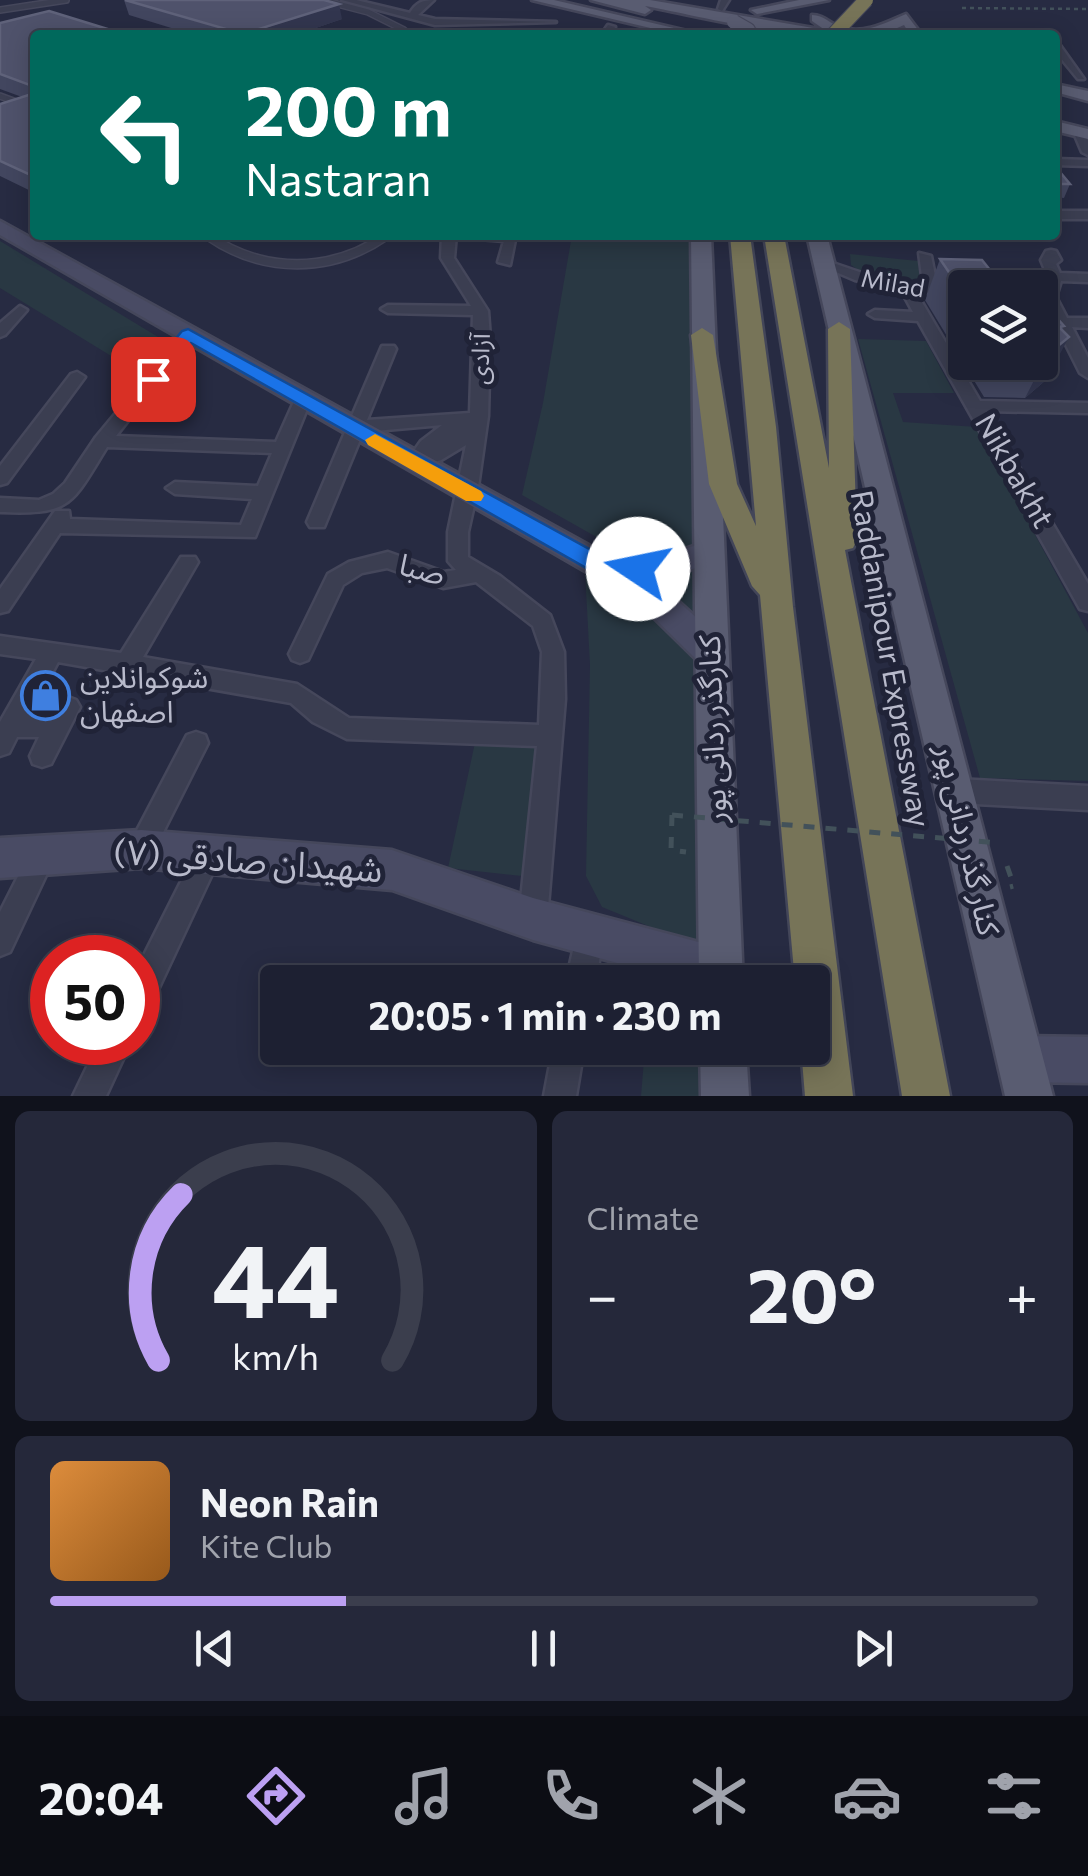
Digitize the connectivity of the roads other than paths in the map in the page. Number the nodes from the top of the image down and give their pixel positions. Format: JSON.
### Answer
{"nodes":[{"id":1,"x":66,"y":0,"type":"edge"},
{"id":2,"x":322,"y":0,"type":"edge"},
{"id":3,"x":346,"y":0,"type":"edge"},
{"id":4,"x":430,"y":0,"type":"edge"},
{"id":5,"x":538,"y":0,"type":"edge"},
{"id":6,"x":596,"y":0,"type":"edge"},
{"id":7,"x":632,"y":0,"type":"edge"},
{"id":8,"x":826,"y":0,"type":"edge"},
{"id":9,"x":866,"y":0,"type":"edge"},
{"id":10,"x":912,"y":1,"type":"edge"},
{"id":11,"x":523,"y":4,"type":"dead end"},
{"id":12,"x":658,"y":4,"type":"junction"},
{"id":13,"x":723,"y":5,"type":"edge"},
{"id":14,"x":0,"y":10,"type":"edge"},
{"id":15,"x":878,"y":12,"type":"dead end"},
{"id":16,"x":567,"y":15,"type":"junction"},
{"id":17,"x":412,"y":18,"type":"junction"},
{"id":18,"x":906,"y":18,"type":"junction"},
{"id":19,"x":552,"y":22,"type":"junction"},
{"id":20,"x":404,"y":30,"type":"edge"},
{"id":21,"x":547,"y":30,"type":"edge"},
{"id":22,"x":605,"y":30,"type":"edge"},
{"id":23,"x":630,"y":30,"type":"edge"},
{"id":24,"x":675,"y":30,"type":"edge"},
{"id":25,"x":737,"y":30,"type":"edge"},
{"id":26,"x":748,"y":30,"type":"edge"},
{"id":27,"x":771,"y":30,"type":"edge"},
{"id":28,"x":788,"y":30,"type":"edge"},
{"id":29,"x":835,"y":30,"type":"edge"},
{"id":30,"x":860,"y":30,"type":"edge"},
{"id":31,"x":862,"y":30,"type":"edge"},
{"id":32,"x":885,"y":30,"type":"edge"},
{"id":33,"x":905,"y":30,"type":"edge"},
{"id":34,"x":913,"y":30,"type":"edge"},
{"id":35,"x":1060,"y":53,"type":"edge"},
{"id":36,"x":1063,"y":58,"type":"junction"},
{"id":37,"x":1088,"y":59,"type":"edge"},
{"id":38,"x":1081,"y":77,"type":"dead end"},
{"id":39,"x":1060,"y":94,"type":"edge"},
{"id":40,"x":0,"y":96,"type":"edge"},
{"id":41,"x":1088,"y":101,"type":"edge"},
{"id":42,"x":30,"y":107,"type":"edge"},
{"id":43,"x":1072,"y":130,"type":"edge"},
{"id":44,"x":1088,"y":152,"type":"edge"},
{"id":45,"x":1060,"y":162,"type":"edge"},
{"id":46,"x":1088,"y":163,"type":"edge"},
{"id":47,"x":1060,"y":215,"type":"edge"},
{"id":48,"x":1088,"y":215,"type":"edge"},
{"id":49,"x":0,"y":228,"type":"edge"},
{"id":50,"x":213,"y":240,"type":"edge"},
{"id":51,"x":381,"y":240,"type":"edge"},
{"id":52,"x":448,"y":240,"type":"edge"},
{"id":53,"x":511,"y":240,"type":"edge"},
{"id":54,"x":701,"y":240,"type":"edge"},
{"id":55,"x":741,"y":240,"type":"edge"},
{"id":56,"x":775,"y":240,"type":"edge"},
{"id":57,"x":818,"y":240,"type":"edge"},
{"id":58,"x":1052,"y":254,"type":"dead end"},
{"id":59,"x":924,"y":256,"type":"dead end"},
{"id":60,"x":505,"y":262,"type":"dead end"},
{"id":61,"x":824,"y":264,"type":"junction"},
{"id":62,"x":1052,"y":270,"type":"edge"},
{"id":63,"x":1058,"y":277,"type":"edge"},
{"id":64,"x":1088,"y":278,"type":"edge"},
{"id":65,"x":908,"y":290,"type":"junction"},
{"id":66,"x":930,"y":291,"type":"junction"},
{"id":67,"x":948,"y":292,"type":"edge"},
{"id":68,"x":388,"y":309,"type":"dead end"},
{"id":69,"x":20,"y":310,"type":"dead end"},
{"id":70,"x":481,"y":311,"type":"junction"},
{"id":71,"x":875,"y":314,"type":"dead end"},
{"id":72,"x":923,"y":317,"type":"junction"},
{"id":73,"x":1058,"y":318,"type":"edge"},
{"id":74,"x":1061,"y":322,"type":"junction"},
{"id":75,"x":1088,"y":323,"type":"edge"},
{"id":76,"x":840,"y":328,"type":"junction"},
{"id":77,"x":0,"y":332,"type":"edge"},
{"id":78,"x":188,"y":334,"type":"junction"},
{"id":79,"x":702,"y":335,"type":"junction"},
{"id":80,"x":388,"y":349,"type":"dead end"},
{"id":81,"x":1088,"y":372,"type":"edge"},
{"id":82,"x":78,"y":377,"type":"dead end"},
{"id":83,"x":302,"y":399,"type":"junction"},
{"id":84,"x":977,"y":406,"type":"junction"},
{"id":85,"x":1088,"y":408,"type":"edge"},
{"id":86,"x":479,"y":416,"type":"junction"},
{"id":87,"x":352,"y":427,"type":"junction"},
{"id":88,"x":102,"y":441,"type":"junction"},
{"id":89,"x":285,"y":448,"type":"junction"},
{"id":90,"x":414,"y":462,"type":"junction"},
{"id":91,"x":0,"y":479,"type":"edge"},
{"id":92,"x":175,"y":488,"type":"dead end"},
{"id":93,"x":264,"y":493,"type":"junction"},
{"id":94,"x":468,"y":493,"type":"junction"},
{"id":95,"x":60,"y":499,"type":"junction"},
{"id":96,"x":0,"y":505,"type":"edge"},
{"id":97,"x":317,"y":522,"type":"dead end"},
{"id":98,"x":57,"y":526,"type":"junction"},
{"id":99,"x":708,"y":552,"type":"junction"},
{"id":100,"x":188,"y":562,"type":"dead end"},
{"id":101,"x":610,"y":571,"type":"junction"},
{"id":102,"x":476,"y":574,"type":"junction"},
{"id":103,"x":1086,"y":595,"type":"edge"},
{"id":104,"x":0,"y":606,"type":"edge"},
{"id":105,"x":777,"y":608,"type":"junction"},
{"id":106,"x":841,"y":613,"type":"junction"},
{"id":107,"x":0,"y":646,"type":"edge"},
{"id":108,"x":711,"y":652,"type":"junction"},
{"id":109,"x":51,"y":654,"type":"junction"},
{"id":110,"x":300,"y":654,"type":"dead end"},
{"id":111,"x":126,"y":663,"type":"junction"},
{"id":112,"x":5,"y":736,"type":"edge"},
{"id":113,"x":548,"y":736,"type":"junction"},
{"id":114,"x":196,"y":743,"type":"dead end"},
{"id":115,"x":42,"y":756,"type":"dead end"},
{"id":116,"x":956,"y":791,"type":"junction"},
{"id":117,"x":1088,"y":798,"type":"edge"},
{"id":118,"x":140,"y":850,"type":"junction"},
{"id":119,"x":44,"y":852,"type":"junction"},
{"id":120,"x":208,"y":855,"type":"junction"},
{"id":121,"x":0,"y":858,"type":"edge"},
{"id":122,"x":534,"y":919,"type":"junction"},
{"id":123,"x":590,"y":934,"type":"junction"},
{"id":124,"x":0,"y":942,"type":"edge"},
{"id":125,"x":160,"y":953,"type":"edge"},
{"id":126,"x":584,"y":965,"type":"edge"},
{"id":127,"x":687,"y":965,"type":"edge"},
{"id":128,"x":721,"y":965,"type":"edge"},
{"id":129,"x":1088,"y":1060,"type":"edge"},
{"id":130,"x":104,"y":1065,"type":"edge"},
{"id":131,"x":566,"y":1065,"type":"edge"},
{"id":132,"x":724,"y":1065,"type":"edge"},
{"id":133,"x":1025,"y":1077,"type":"edge"},
{"id":134,"x":89,"y":1096,"type":"edge"},
{"id":135,"x":560,"y":1096,"type":"edge"},
{"id":136,"x":725,"y":1096,"type":"edge"},
{"id":137,"x":829,"y":1096,"type":"edge"},
{"id":138,"x":926,"y":1096,"type":"edge"}],
"edges":[{"from":1,"to":14,"type":"lane"},
{"from":2,"to":20,"type":"lane"},
{"from":3,"to":17,"type":"street"},
{"from":4,"to":17,"type":"street"},
{"from":5,"to":24,"type":"main road"},
{"from":6,"to":25,"type":"main road"},
{"from":7,"to":12,"type":"main road"},
{"from":7,"to":26,"type":"main road","bridge":true},
{"from":8,"to":13,"type":"main road"},
{"from":8,"to":28,"type":"main road"},
{"from":8,"to":30,"type":"main road"},
{"from":9,"to":29,"type":"highway","bridge":true},
{"from":10,"to":18,"type":"main road"},
{"from":11,"to":16,"type":"main road"},
{"from":12,"to":13,"type":"main road"},
{"from":12,"to":27,"type":"main road"},
{"from":15,"to":31,"type":"highway"},
{"from":16,"to":19,"type":"street"},
{"from":16,"to":22,"type":"main road"},
{"from":16,"to":23,"type":"main road"},
{"from":17,"to":19,"type":"street"},
{"from":18,"to":32,"type":"main road"},
{"from":18,"to":33,"type":"main road"},
{"from":18,"to":34,"type":"main road"},
{"from":19,"to":21,"type":"street"},
{"from":35,"to":36,"type":"street"},
{"from":36,"to":37,"type":"street"},
{"from":36,"to":38,"type":"street"},
{"from":39,"to":41,"type":"main road"},
{"from":40,"to":42,"type":"lane"},
{"from":43,"to":44,"type":"street"},
{"from":45,"to":46,"type":"street"},
{"from":47,"to":48,"type":"street"},
{"from":49,"to":78,"type":"main road"},
{"from":50,"to":51,"type":"lane"},
{"from":52,"to":70,"type":"street","name":"آزادی"},
{"from":53,"to":60,"type":"street"},
{"from":54,"to":79,"type":"main road","name":"کنارگذر ردانی پور"},
{"from":55,"to":105,"type":"highway"},
{"from":56,"to":106,"type":"highway","name":"Raddanipour Expressway"},
{"from":57,"to":61,"type":"main road","name":"کنار گذر ردانی پور"},
{"from":58,"to":62,"type":"street"},
{"from":59,"to":66,"type":"street"},
{"from":61,"to":65,"type":"street","name":"Milad"},
{"from":61,"to":76,"type":"main road","name":"کنار گذر ردانی پور"},
{"from":63,"to":64,"type":"street"},
{"from":65,"to":66,"type":"street","name":"Milad"},
{"from":65,"to":72,"type":"street","name":"Nikbakht"},
{"from":66,"to":67,"type":"street","name":"Milad"},
{"from":68,"to":70,"type":"street"},
{"from":69,"to":77,"type":"street"},
{"from":70,"to":86,"type":"street","name":"آزادی"},
{"from":71,"to":72,"type":"street"},
{"from":72,"to":84,"type":"street","name":"Nikbakht"},
{"from":73,"to":74,"type":"street"},
{"from":74,"to":75,"type":"street"},
{"from":74,"to":81,"type":"street"},
{"from":76,"to":106,"type":"highway"},
{"from":76,"to":116,"type":"main road","name":"کنار گذر ردانی پور"},
{"from":78,"to":83,"type":"main road"},
{"from":78,"to":88,"type":"street"},
{"from":79,"to":99,"type":"main road","name":"کنارگذر ردانی پور"},
{"from":79,"to":105,"type":"highway"},
{"from":80,"to":87,"type":"street"},
{"from":82,"to":91,"type":"street"},
{"from":83,"to":87,"type":"main road"},
{"from":83,"to":89,"type":"street"},
{"from":84,"to":85,"type":"street"},
{"from":84,"to":103,"type":"street","name":"Nikbakht"},
{"from":86,"to":87,"type":"street"},
{"from":86,"to":90,"type":"street"},
{"from":86,"to":94,"type":"street","name":"آزادی"},
{"from":87,"to":90,"type":"main road"},
{"from":87,"to":97,"type":"street"},
{"from":88,"to":89,"type":"street"},
{"from":88,"to":95,"type":"street"},
{"from":89,"to":93,"type":"street"},
{"from":90,"to":94,"type":"main road"},
{"from":92,"to":93,"type":"street"},
{"from":93,"to":98,"type":"street"},
{"from":94,"to":101,"type":"main road"},
{"from":94,"to":102,"type":"street","name":"آزادی"},
{"from":95,"to":96,"type":"street"},
{"from":95,"to":98,"type":"street"},
{"from":98,"to":104,"type":"street"},
{"from":99,"to":101,"type":"main road"},
{"from":99,"to":108,"type":"main road","name":"کنارگذر ردانی پور"},
{"from":100,"to":111,"type":"street"},
{"from":101,"to":108,"type":"main road"},
{"from":102,"to":110,"type":"street","name":"صبا"},
{"from":102,"to":113,"type":"street"},
{"from":105,"to":137,"type":"highway"},
{"from":106,"to":138,"type":"highway","name":"Raddanipour Expressway"},
{"from":107,"to":109,"type":"street"},
{"from":108,"to":128,"type":"main road","name":"کنارگذر ردانی پور"},
{"from":109,"to":111,"type":"street"},
{"from":109,"to":112,"type":"street"},
{"from":111,"to":113,"type":"street"},
{"from":112,"to":115,"type":"street"},
{"from":113,"to":122,"type":"street"},
{"from":114,"to":118,"type":"street"},
{"from":116,"to":117,"type":"street"},
{"from":116,"to":133,"type":"main road","name":"کنار گذر ردانی پور"},
{"from":118,"to":119,"type":"main road","name":"شهیدان صادقی (۷)"},
{"from":118,"to":120,"type":"main road","name":"شهیدان صادقی (۷)"},
{"from":119,"to":121,"type":"main road","name":"شهیدان صادقی (۷)"},
{"from":119,"to":124,"type":"street"},
{"from":120,"to":122,"type":"main road","name":"شهیدان صادقی (۷)"},
{"from":120,"to":125,"type":"street"},
{"from":122,"to":123,"type":"main road","name":"شهیدان صادقی (۷)"},
{"from":123,"to":126,"type":"street"},
{"from":123,"to":127,"type":"main road","name":"شهیدان صادقی (۷)"},
{"from":129,"to":133,"type":"main road"},
{"from":130,"to":134,"type":"street"},
{"from":131,"to":135,"type":"street"},
{"from":132,"to":136,"type":"main road"}]}
